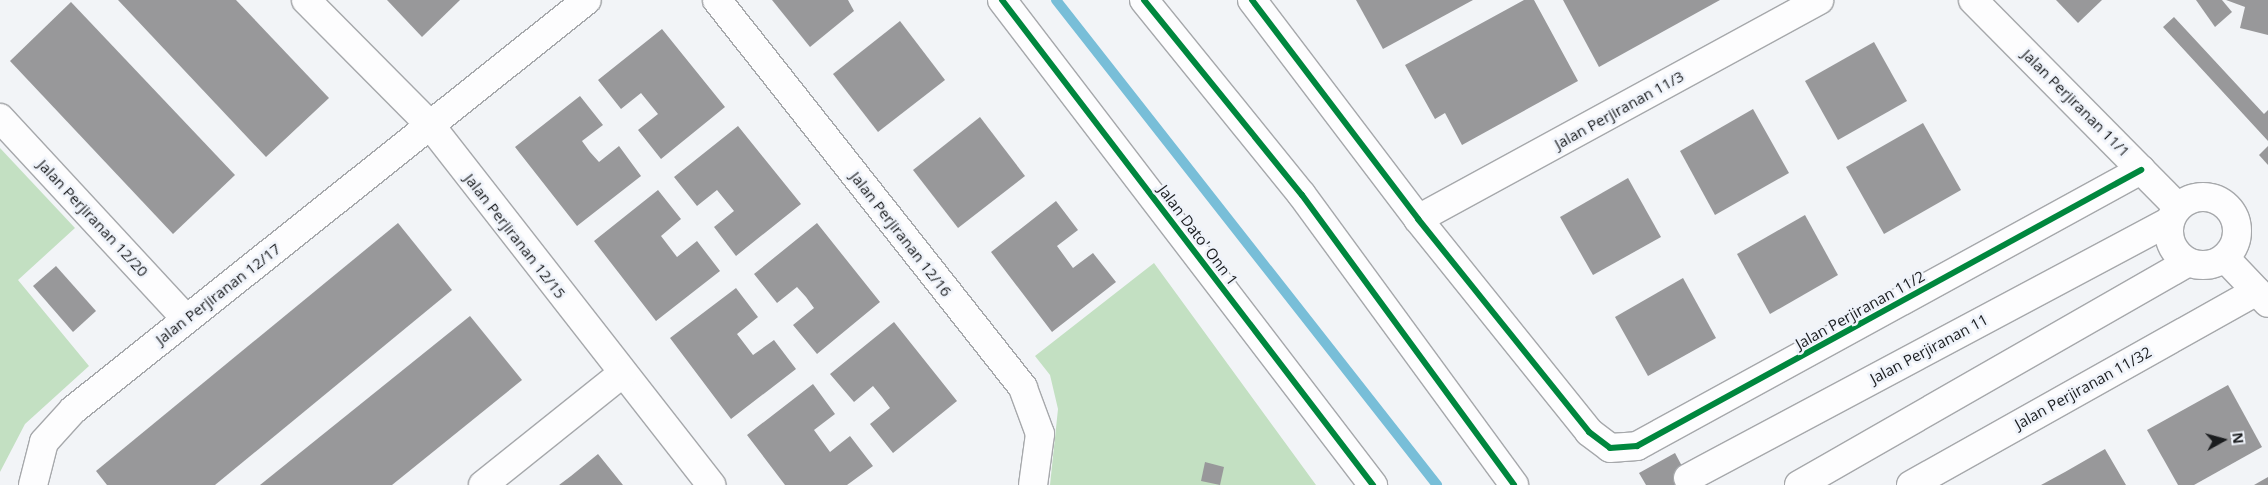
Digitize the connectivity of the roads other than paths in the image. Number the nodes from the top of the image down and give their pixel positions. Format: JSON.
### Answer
{"nodes":[{"id":1,"x":306,"y":0,"type":"edge"},
{"id":2,"x":587,"y":0,"type":"edge"},
{"id":3,"x":718,"y":0,"type":"edge"},
{"id":4,"x":1002,"y":0,"type":"edge"},
{"id":5,"x":1144,"y":0,"type":"edge"},
{"id":6,"x":1252,"y":0,"type":"edge"},
{"id":7,"x":1819,"y":0,"type":"edge"},
{"id":8,"x":1973,"y":0,"type":"edge"},
{"id":9,"x":0,"y":118,"type":"edge"},
{"id":10,"x":430,"y":126,"type":"junction"},
{"id":11,"x":2141,"y":170,"type":"junction"},
{"id":12,"x":2174,"y":214,"type":"junction"},
{"id":13,"x":1418,"y":219,"type":"junction"},
{"id":14,"x":2225,"y":258,"type":"junction"},
{"id":15,"x":2188,"y":262,"type":"junction"},
{"id":16,"x":2262,"y":297,"type":"edge"},
{"id":17,"x":186,"y":319,"type":"junction"},
{"id":18,"x":623,"y":373,"type":"junction"},
{"id":19,"x":1688,"y":478,"type":"dead end"},
{"id":20,"x":33,"y":484,"type":"edge"},
{"id":21,"x":483,"y":485,"type":"edge"},
{"id":22,"x":711,"y":485,"type":"edge"},
{"id":23,"x":1033,"y":485,"type":"edge"},
{"id":24,"x":1374,"y":485,"type":"edge"},
{"id":25,"x":1514,"y":485,"type":"edge"},
{"id":26,"x":1799,"y":485,"type":"edge"},
{"id":27,"x":1911,"y":485,"type":"edge"}],
"edges":[{"from":1,"to":10,"type":"street","name":"Jalan Perjiranan 12/15"},
{"from":2,"to":10,"type":"street","name":"Jalan Perjiranan 12/17"},
{"from":3,"to":23,"type":"street","name":"Jalan Perjiranan 12/16"},
{"from":4,"to":24,"type":"street","name":"Jalan Dato' Onn 1"},
{"from":5,"to":25,"type":"street"},
{"from":6,"to":13,"type":"street","name":"Jalan Perjiranan 11/2"},
{"from":7,"to":13,"type":"street","name":"Jalan Perjiranan 11/3"},
{"from":8,"to":11,"type":"street","name":"Jalan Perjiranan 11/1"},
{"from":9,"to":17,"type":"street","name":"Jalan Perjiranan 12/20"},
{"from":10,"to":17,"type":"street","name":"Jalan Perjiranan 12/17"},
{"from":10,"to":18,"type":"street","name":"Jalan Perjiranan 12/15"},
{"from":11,"to":12,"type":"street","name":"Jalan Perjiranan 11/1"},
{"from":11,"to":13,"type":"street","name":"Jalan Perjiranan 11/2"},
{"from":12,"to":14,"type":"street"},
{"from":12,"to":15,"type":"street"},
{"from":12,"to":19,"type":"street","name":"Jalan Perjiranan 11"},
{"from":14,"to":15,"type":"street"},
{"from":14,"to":16,"type":"street"},
{"from":15,"to":26,"type":"street"},
{"from":16,"to":27,"type":"street","name":"Jalan Perjiranan 11/32"},
{"from":17,"to":20,"type":"street","name":"Jalan Perjiranan 12/17"},
{"from":18,"to":21,"type":"street"},
{"from":18,"to":22,"type":"street","name":"Jalan Perjiranan 12/15"}]}
